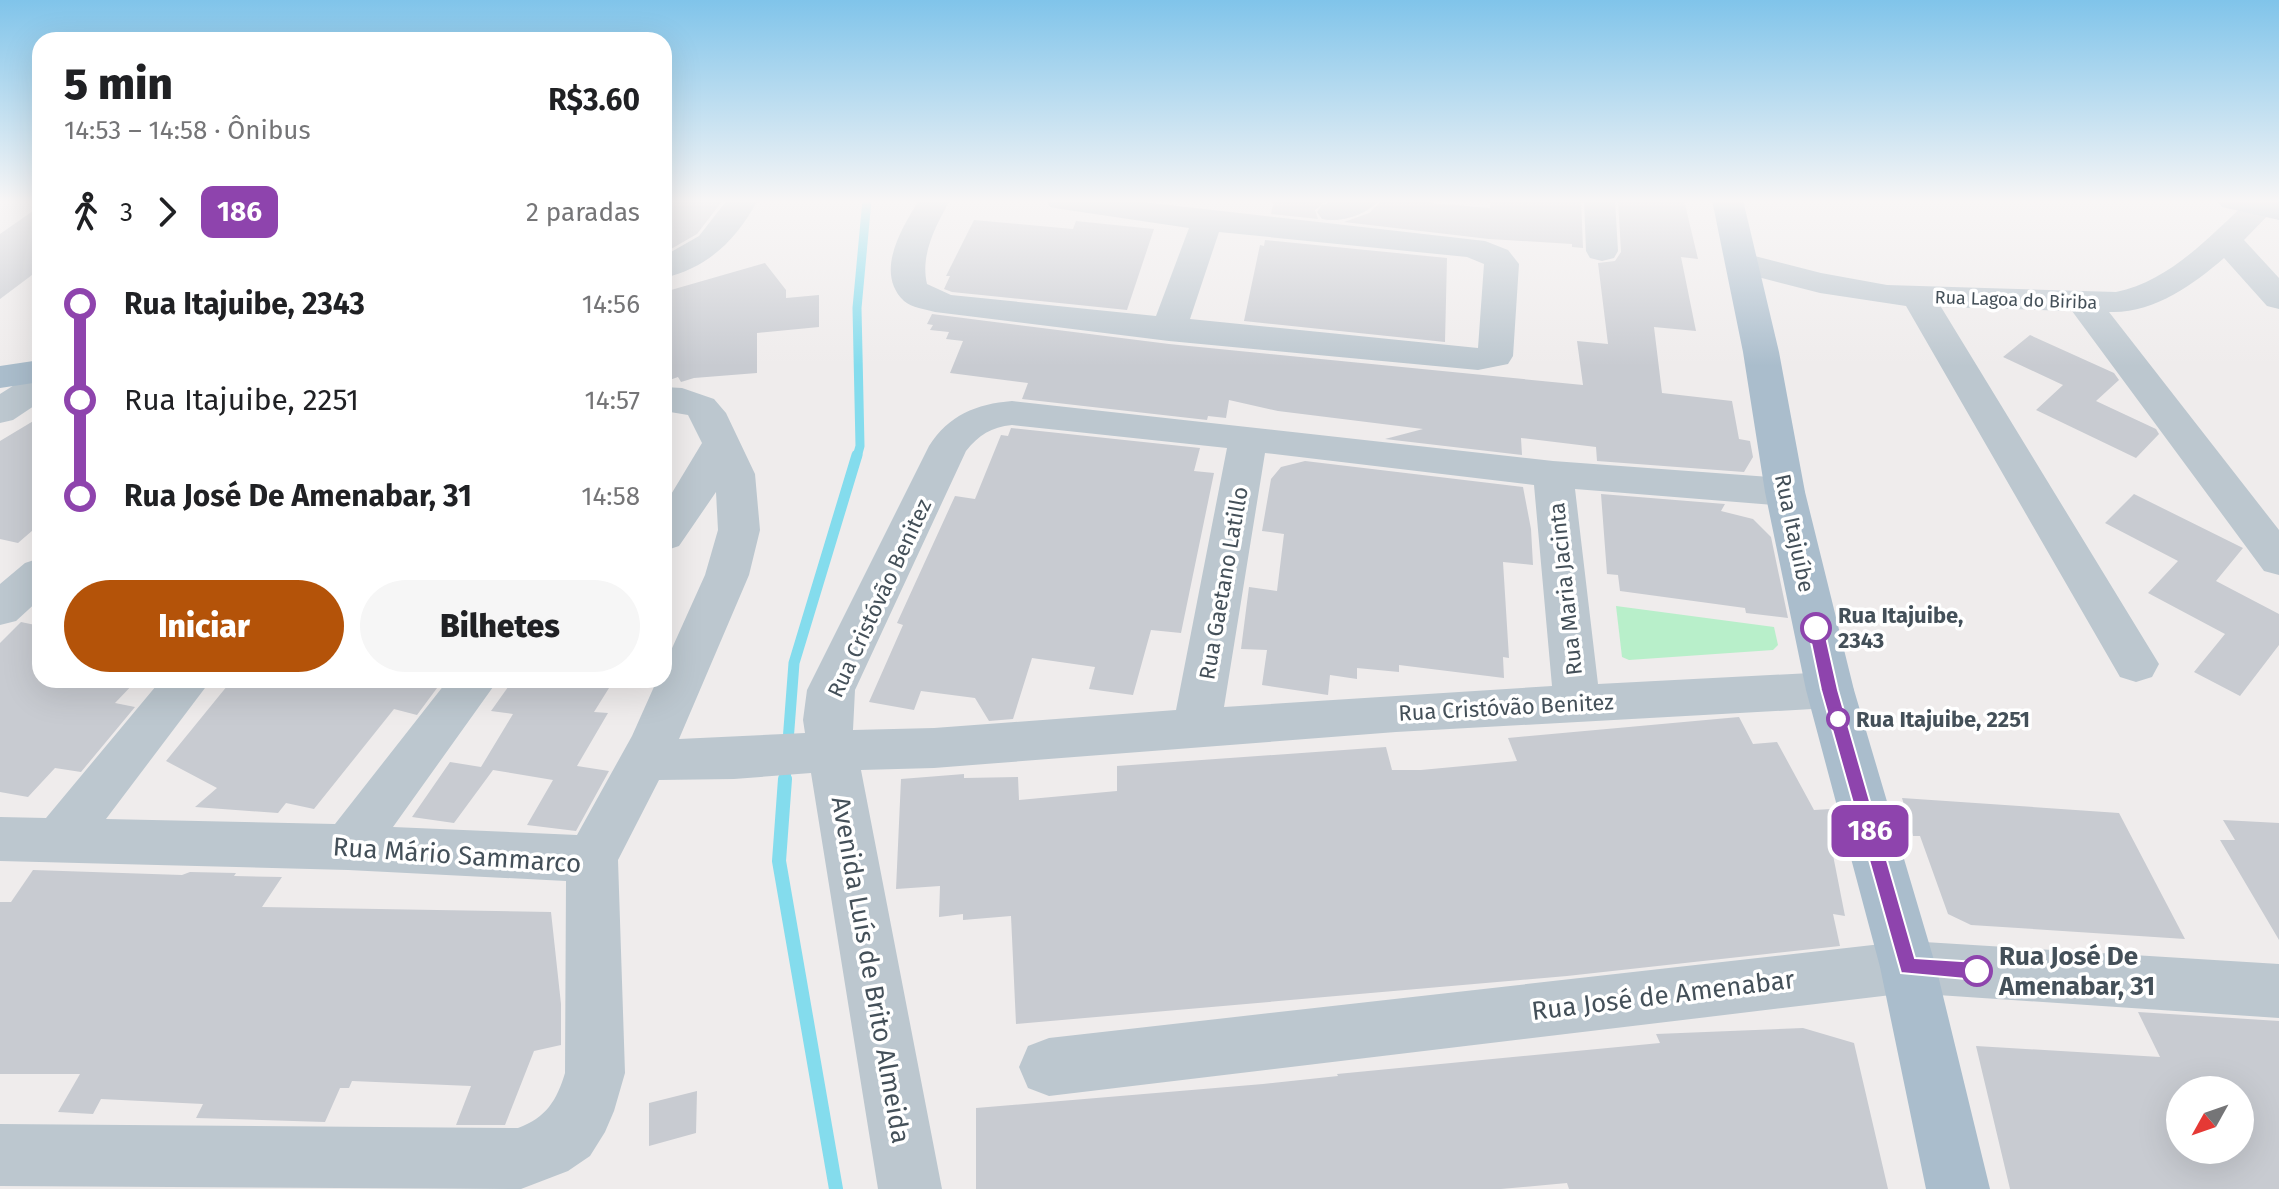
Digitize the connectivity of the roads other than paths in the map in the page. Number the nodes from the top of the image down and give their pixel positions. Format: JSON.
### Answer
{"nodes":[{"id":1,"x":691,"y":255,"type":"edge"},
{"id":2,"x":911,"y":255,"type":"edge"},
{"id":3,"x":1195,"y":255,"type":"edge"},
{"id":4,"x":1491,"y":255,"type":"edge"},
{"id":5,"x":1741,"y":255,"type":"edge"},
{"id":6,"x":2205,"y":255,"type":"edge"},
{"id":7,"x":2240,"y":255,"type":"edge"},
{"id":8,"x":1743,"y":263,"type":"junction"},
{"id":9,"x":672,"y":264,"type":"edge"},
{"id":10,"x":1918,"y":297,"type":"junction"},
{"id":11,"x":2279,"y":299,"type":"edge"},
{"id":12,"x":2083,"y":302,"type":"junction"},
{"id":13,"x":1169,"y":330,"type":"junction"},
{"id":14,"x":32,"y":372,"type":"edge"},
{"id":15,"x":0,"y":377,"type":"edge"},
{"id":16,"x":32,"y":390,"type":"edge"},
{"id":17,"x":672,"y":399,"type":"edge"},
{"id":18,"x":0,"y":411,"type":"edge"},
{"id":19,"x":716,"y":433,"type":"junction"},
{"id":20,"x":1248,"y":440,"type":"junction"},
{"id":21,"x":1553,"y":474,"type":"junction"},
{"id":22,"x":1785,"y":492,"type":"junction"},
{"id":23,"x":672,"y":525,"type":"edge"},
{"id":24,"x":2279,"y":560,"type":"edge"},
{"id":25,"x":32,"y":581,"type":"edge"},
{"id":26,"x":0,"y":609,"type":"edge"},
{"id":27,"x":2136,"y":664,"type":"dead end"},
{"id":28,"x":182,"y":688,"type":"edge"},
{"id":29,"x":469,"y":688,"type":"edge"},
{"id":30,"x":1830,"y":690,"type":"junction"},
{"id":31,"x":1577,"y":704,"type":"junction"},
{"id":32,"x":1197,"y":727,"type":"junction"},
{"id":33,"x":816,"y":753,"type":"junction"},
{"id":34,"x":644,"y":760,"type":"junction"},
{"id":35,"x":0,"y":839,"type":"edge"},
{"id":36,"x":57,"y":842,"type":"junction"},
{"id":37,"x":348,"y":847,"type":"junction"},
{"id":38,"x":592,"y":859,"type":"junction"},
{"id":39,"x":1908,"y":967,"type":"junction"},
{"id":40,"x":2279,"y":991,"type":"edge"},
{"id":41,"x":1049,"y":1067,"type":"dead end"},
{"id":42,"x":0,"y":1155,"type":"edge"},
{"id":43,"x":910,"y":1189,"type":"edge"},
{"id":44,"x":1958,"y":1189,"type":"edge"}],
"edges":[{"from":1,"to":9,"type":"street"},
{"from":2,"to":13,"type":"street"},
{"from":3,"to":13,"type":"street"},
{"from":4,"to":13,"type":"street"},
{"from":5,"to":8,"type":"main road","name":"Rua Itajuíbe"},
{"from":6,"to":12,"type":"street","name":"Rua Lagoa do Biriba"},
{"from":7,"to":11,"type":"street"},
{"from":8,"to":10,"type":"street","name":"Rua Lagoa do Biriba"},
{"from":8,"to":22,"type":"main road","name":"Rua Itajuíbe"},
{"from":10,"to":12,"type":"street","name":"Rua Lagoa do Biriba"},
{"from":10,"to":27,"type":"street"},
{"from":12,"to":24,"type":"street"},
{"from":14,"to":15,"type":"main road"},
{"from":16,"to":18,"type":"street"},
{"from":17,"to":19,"type":"street"},
{"from":19,"to":23,"type":"street"},
{"from":19,"to":34,"type":"street"},
{"from":20,"to":21,"type":"street","name":"Rua Cristóvão Benitez"},
{"from":20,"to":32,"type":"street","name":"Rua Gaetano Latillo"},
{"from":20,"to":33,"type":"street","name":"Rua Cristóvão Benitez"},
{"from":21,"to":22,"type":"street","name":"Rua Cristóvão Benitez"},
{"from":21,"to":31,"type":"street","name":"Rua Maria Jacinta"},
{"from":22,"to":30,"type":"main road","name":"Rua Itajuíbe"},
{"from":25,"to":26,"type":"street"},
{"from":28,"to":36,"type":"street"},
{"from":29,"to":37,"type":"street"},
{"from":30,"to":31,"type":"street","name":"Rua Cristóvão Benitez"},
{"from":30,"to":39,"type":"main road","name":"Rua Itajuíbe"},
{"from":31,"to":32,"type":"street","name":"Rua Cristóvão Benitez"},
{"from":32,"to":33,"type":"street","name":"Rua Cristóvão Benitez"},
{"from":33,"to":34,"type":"street"},
{"from":33,"to":43,"type":"street","name":"Avenida Luís de Brito Almeida"},
{"from":34,"to":38,"type":"street"},
{"from":35,"to":36,"type":"street","name":"Rua Mário Sammarco"},
{"from":36,"to":37,"type":"street","name":"Rua Mário Sammarco"},
{"from":37,"to":38,"type":"street","name":"Rua Mário Sammarco"},
{"from":38,"to":42,"type":"street","name":"Rua Mário Sammarco"},
{"from":39,"to":40,"type":"street","name":"Rua José de Amenabar"},
{"from":39,"to":41,"type":"street","name":"Rua José de Amenabar"},
{"from":39,"to":44,"type":"main road","name":"Rua Itajuíbe"}]}
